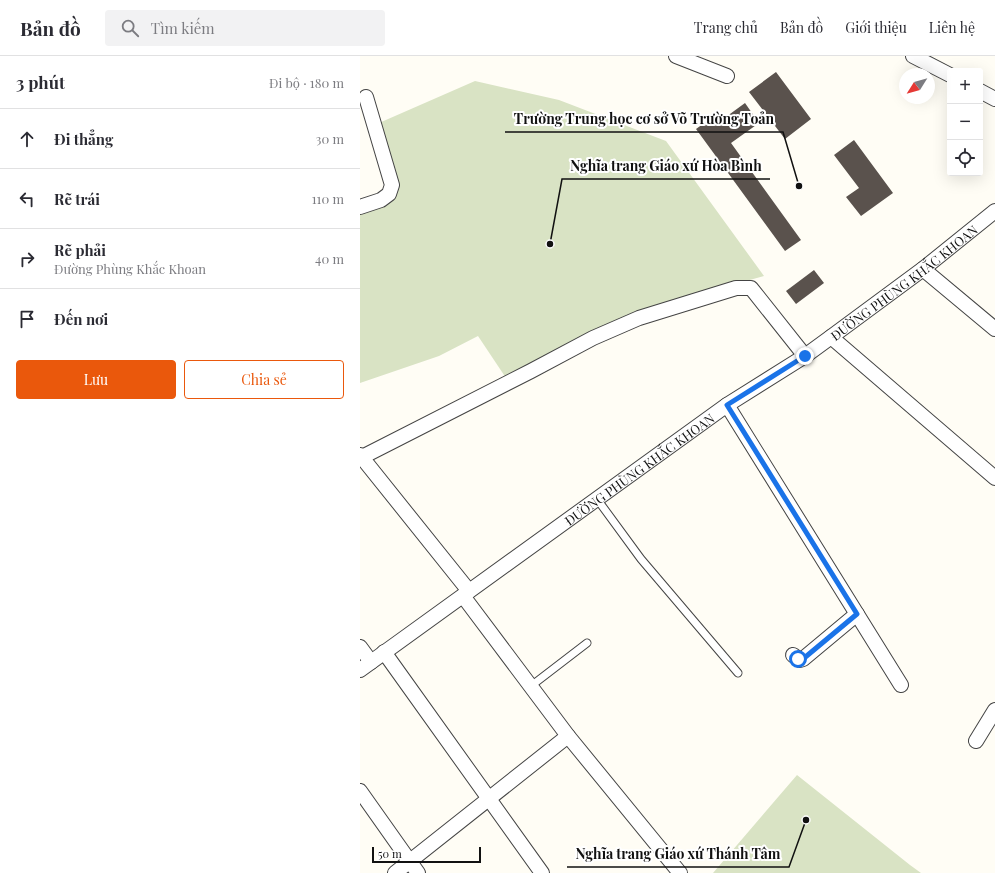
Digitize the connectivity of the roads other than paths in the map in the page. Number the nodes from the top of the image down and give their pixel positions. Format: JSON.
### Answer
{"nodes":[{"id":1,"x":676,"y":56,"type":"edge"},
{"id":2,"x":913,"y":56,"type":"edge"},
{"id":3,"x":947,"y":73,"type":"edge"},
{"id":4,"x":727,"y":76,"type":"dead end"},
{"id":5,"x":983,"y":93,"type":"edge"},
{"id":6,"x":366,"y":97,"type":"dead end"},
{"id":7,"x":995,"y":99,"type":"edge"},
{"id":8,"x":360,"y":206,"type":"edge"},
{"id":9,"x":995,"y":211,"type":"edge"},
{"id":10,"x":923,"y":269,"type":"junction"},
{"id":11,"x":995,"y":328,"type":"edge"},
{"id":12,"x":831,"y":337,"type":"junction"},
{"id":13,"x":805,"y":356,"type":"junction"},
{"id":14,"x":727,"y":405,"type":"junction"},
{"id":15,"x":361,"y":456,"type":"edge"},
{"id":16,"x":995,"y":478,"type":"edge"},
{"id":17,"x":597,"y":499,"type":"junction"},
{"id":18,"x":466,"y":593,"type":"junction"},
{"id":19,"x":857,"y":614,"type":"junction"},
{"id":20,"x":587,"y":643,"type":"dead end"},
{"id":21,"x":360,"y":647,"type":"edge"},
{"id":22,"x":384,"y":652,"type":"junction"},
{"id":23,"x":793,"y":655,"type":"dead end"},
{"id":24,"x":365,"y":666,"type":"edge"},
{"id":25,"x":738,"y":673,"type":"dead end"},
{"id":26,"x":901,"y":685,"type":"dead end"},
{"id":27,"x":531,"y":686,"type":"junction"},
{"id":28,"x":995,"y":710,"type":"edge"},
{"id":29,"x":568,"y":736,"type":"junction"},
{"id":30,"x":976,"y":741,"type":"dead end"},
{"id":31,"x":360,"y":791,"type":"edge"},
{"id":32,"x":488,"y":800,"type":"junction"},
{"id":33,"x":414,"y":867,"type":"edge"},
{"id":34,"x":395,"y":873,"type":"edge"},
{"id":35,"x":542,"y":873,"type":"edge"},
{"id":36,"x":680,"y":873,"type":"edge"}],
"edges":[{"from":1,"to":4,"type":"street"},
{"from":2,"to":3,"type":"street"},
{"from":5,"to":7,"type":"street"},
{"from":6,"to":8,"type":"street"},
{"from":9,"to":10,"type":"street","name":"ĐƯỜNG PHÙNG KHẮC KHOAN"},
{"from":10,"to":11,"type":"street"},
{"from":10,"to":12,"type":"street","name":"ĐƯỜNG PHÙNG KHẮC KHOAN"},
{"from":12,"to":13,"type":"street","name":"ĐƯỜNG PHÙNG KHẮC KHOAN"},
{"from":12,"to":16,"type":"street"},
{"from":13,"to":14,"type":"street","name":"ĐƯỜNG PHÙNG KHẮC KHOAN"},
{"from":13,"to":15,"type":"street"},
{"from":14,"to":17,"type":"street","name":"ĐƯỜNG PHÙNG KHẮC KHOAN"},
{"from":14,"to":19,"type":"street"},
{"from":15,"to":18,"type":"street"},
{"from":17,"to":18,"type":"street","name":"ĐƯỜNG PHÙNG KHẮC KHOAN"},
{"from":17,"to":25,"type":"lane"},
{"from":18,"to":22,"type":"street","name":"ĐƯỜNG PHÙNG KHẮC KHOAN"},
{"from":18,"to":27,"type":"street"},
{"from":19,"to":23,"type":"street"},
{"from":19,"to":26,"type":"street"},
{"from":20,"to":27,"type":"lane"},
{"from":21,"to":24,"type":"street"},
{"from":22,"to":24,"type":"street","name":"ĐƯỜNG PHÙNG KHẮC KHOAN"},
{"from":22,"to":32,"type":"street"},
{"from":27,"to":29,"type":"street"},
{"from":28,"to":30,"type":"street"},
{"from":29,"to":32,"type":"street"},
{"from":29,"to":36,"type":"street"},
{"from":31,"to":33,"type":"street"},
{"from":32,"to":33,"type":"street"},
{"from":32,"to":35,"type":"street"},
{"from":33,"to":34,"type":"street"}]}
